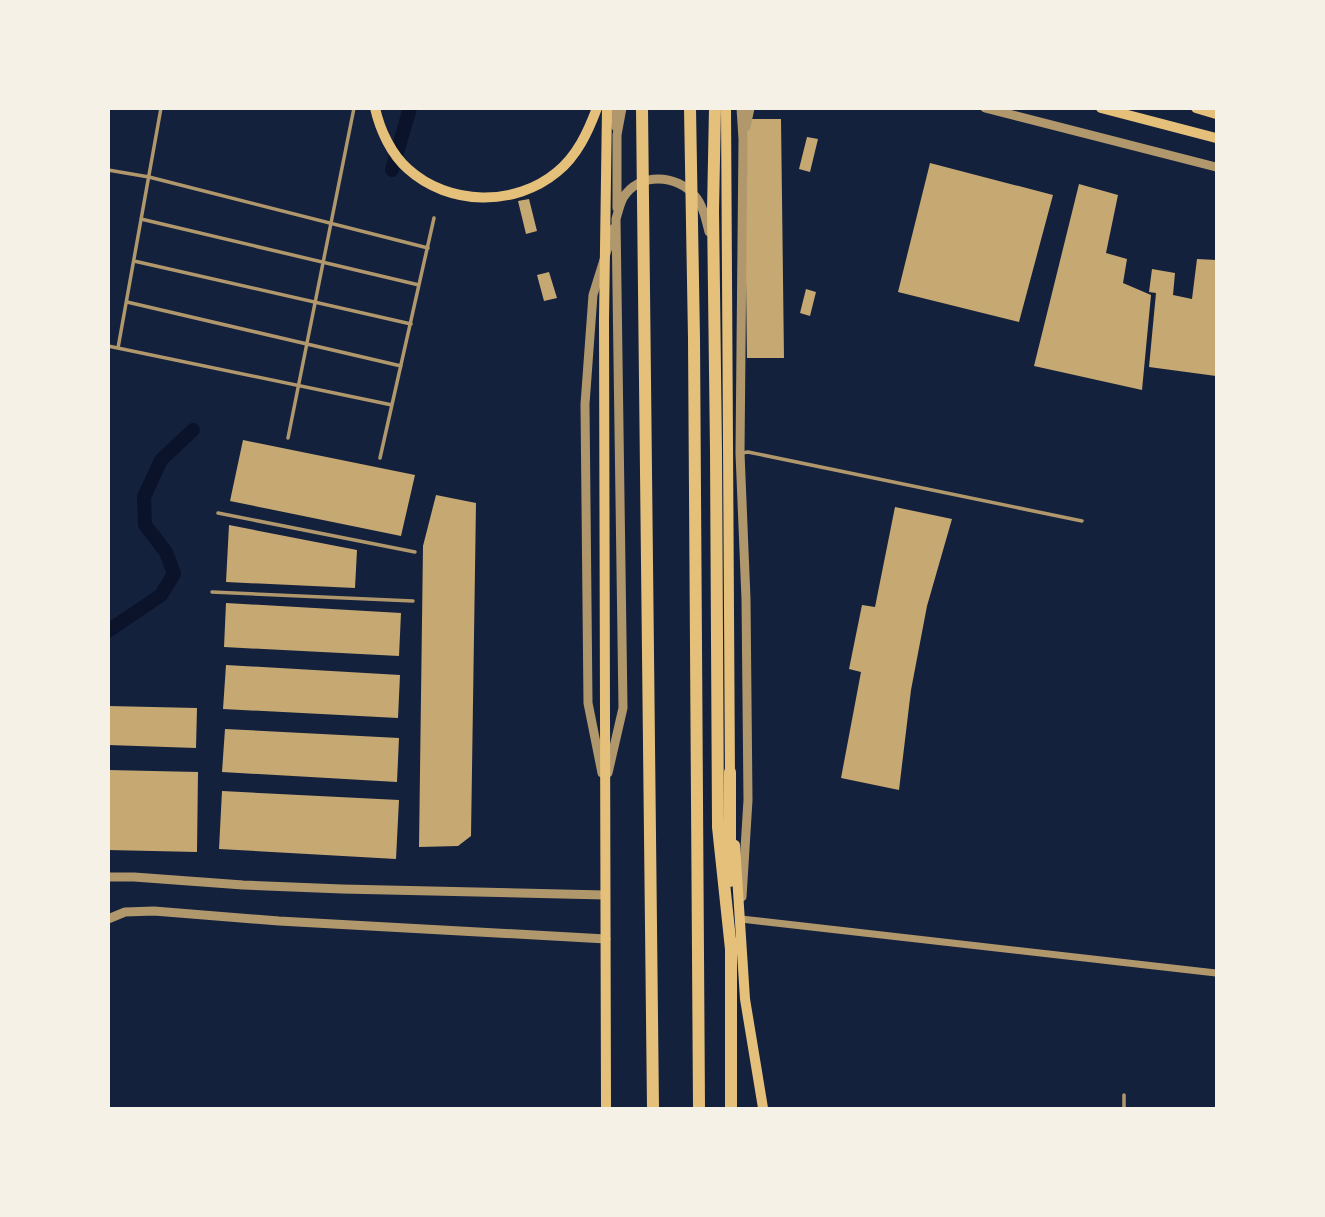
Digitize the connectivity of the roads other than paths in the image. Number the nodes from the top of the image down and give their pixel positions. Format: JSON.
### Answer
{"nodes":[{"id":1,"x":161,"y":108,"type":"edge"},
{"id":2,"x":354,"y":108,"type":"edge"},
{"id":3,"x":375,"y":108,"type":"edge"},
{"id":4,"x":597,"y":108,"type":"edge"},
{"id":5,"x":607,"y":108,"type":"edge"},
{"id":6,"x":614,"y":108,"type":"edge"},
{"id":7,"x":622,"y":108,"type":"edge"},
{"id":8,"x":629,"y":108,"type":"edge"},
{"id":9,"x":642,"y":108,"type":"edge"},
{"id":10,"x":690,"y":108,"type":"edge"},
{"id":11,"x":715,"y":108,"type":"edge"},
{"id":12,"x":726,"y":108,"type":"edge"},
{"id":13,"x":741,"y":108,"type":"edge"},
{"id":14,"x":750,"y":108,"type":"edge"},
{"id":15,"x":985,"y":108,"type":"edge"},
{"id":16,"x":1196,"y":108,"type":"edge"},
{"id":17,"x":1103,"y":109,"type":"edge"},
{"id":18,"x":1216,"y":114,"type":"edge"},
{"id":19,"x":617,"y":135,"type":"junction"},
{"id":20,"x":1216,"y":138,"type":"edge"},
{"id":21,"x":743,"y":139,"type":"junction"},
{"id":22,"x":1216,"y":167,"type":"edge"},
{"id":23,"x":108,"y":170,"type":"edge"},
{"id":24,"x":149,"y":177,"type":"junction"},
{"id":25,"x":434,"y":218,"type":"dead end"},
{"id":26,"x":141,"y":219,"type":"junction"},
{"id":27,"x":617,"y":219,"type":"junction"},
{"id":28,"x":331,"y":223,"type":"junction"},
{"id":29,"x":713,"y":245,"type":"junction"},
{"id":30,"x":428,"y":248,"type":"junction"},
{"id":31,"x":134,"y":261,"type":"junction"},
{"id":32,"x":323,"y":262,"type":"junction"},
{"id":33,"x":419,"y":285,"type":"junction"},
{"id":34,"x":127,"y":302,"type":"junction"},
{"id":35,"x":315,"y":302,"type":"junction"},
{"id":36,"x":411,"y":324,"type":"junction"},
{"id":37,"x":307,"y":344,"type":"junction"},
{"id":38,"x":108,"y":346,"type":"edge"},
{"id":39,"x":118,"y":348,"type":"junction"},
{"id":40,"x":401,"y":366,"type":"junction"},
{"id":41,"x":299,"y":386,"type":"junction"},
{"id":42,"x":392,"y":405,"type":"junction"},
{"id":43,"x":288,"y":438,"type":"dead end"},
{"id":44,"x":740,"y":453,"type":"junction"},
{"id":45,"x":380,"y":458,"type":"dead end"},
{"id":46,"x":218,"y":513,"type":"dead end"},
{"id":47,"x":1082,"y":521,"type":"dead end"},
{"id":48,"x":415,"y":552,"type":"dead end"},
{"id":49,"x":212,"y":592,"type":"dead end"},
{"id":50,"x":413,"y":601,"type":"dead end"},
{"id":51,"x":730,"y":772,"type":"junction"},
{"id":52,"x":605,"y":785,"type":"junction"},
{"id":53,"x":108,"y":877,"type":"edge"},
{"id":54,"x":605,"y":895,"type":"junction"},
{"id":55,"x":108,"y":919,"type":"edge"},
{"id":56,"x":741,"y":919,"type":"junction"},
{"id":57,"x":606,"y":939,"type":"junction"},
{"id":58,"x":731,"y":949,"type":"junction"},
{"id":59,"x":1216,"y":973,"type":"edge"},
{"id":60,"x":1124,"y":1095,"type":"dead end"},
{"id":61,"x":606,"y":1108,"type":"edge"},
{"id":62,"x":653,"y":1108,"type":"edge"},
{"id":63,"x":699,"y":1108,"type":"edge"},
{"id":64,"x":731,"y":1108,"type":"edge"},
{"id":65,"x":764,"y":1108,"type":"edge"},
{"id":66,"x":1124,"y":1108,"type":"edge"}],
"edges":[{"from":1,"to":24,"type":"lane"},
{"from":2,"to":28,"type":"lane"},
{"from":3,"to":4,"type":"highway"},
{"from":5,"to":52,"type":"main road"},
{"from":6,"to":19,"type":"street"},
{"from":7,"to":19,"type":"street"},
{"from":8,"to":19,"type":"street"},
{"from":9,"to":62,"type":"highway"},
{"from":10,"to":63,"type":"highway"},
{"from":11,"to":29,"type":"highway"},
{"from":12,"to":51,"type":"main road"},
{"from":13,"to":21,"type":"street"},
{"from":14,"to":21,"type":"street"},
{"from":15,"to":22,"type":"street"},
{"from":16,"to":18,"type":"highway"},
{"from":17,"to":20,"type":"highway"},
{"from":19,"to":27,"type":"street"},
{"from":21,"to":44,"type":"street"},
{"from":23,"to":24,"type":"lane"},
{"from":24,"to":26,"type":"lane"},
{"from":24,"to":28,"type":"lane"},
{"from":25,"to":30,"type":"lane"},
{"from":26,"to":31,"type":"lane"},
{"from":26,"to":32,"type":"lane"},
{"from":27,"to":29,"type":"street"},
{"from":27,"to":52,"type":"street"},
{"from":27,"to":52,"type":"street"},
{"from":28,"to":30,"type":"lane"},
{"from":28,"to":32,"type":"lane"},
{"from":29,"to":58,"type":"highway"},
{"from":30,"to":33,"type":"lane"},
{"from":31,"to":34,"type":"lane"},
{"from":31,"to":35,"type":"lane"},
{"from":32,"to":33,"type":"lane"},
{"from":32,"to":35,"type":"lane"},
{"from":33,"to":36,"type":"lane"},
{"from":34,"to":37,"type":"lane"},
{"from":34,"to":39,"type":"lane"},
{"from":35,"to":36,"type":"lane"},
{"from":35,"to":37,"type":"lane"},
{"from":36,"to":40,"type":"lane"},
{"from":37,"to":40,"type":"lane"},
{"from":37,"to":41,"type":"lane"},
{"from":38,"to":39,"type":"lane"},
{"from":39,"to":41,"type":"lane"},
{"from":40,"to":42,"type":"lane"},
{"from":41,"to":42,"type":"lane"},
{"from":41,"to":43,"type":"lane"},
{"from":42,"to":45,"type":"lane"},
{"from":44,"to":47,"type":"lane"},
{"from":44,"to":56,"type":"street"},
{"from":46,"to":48,"type":"lane"},
{"from":49,"to":50,"type":"lane"},
{"from":51,"to":56,"type":"main road"},
{"from":51,"to":58,"type":"highway"},
{"from":52,"to":54,"type":"main road"},
{"from":53,"to":54,"type":"street"},
{"from":54,"to":57,"type":"main road"},
{"from":55,"to":57,"type":"street"},
{"from":56,"to":59,"type":"street"},
{"from":56,"to":65,"type":"main road"},
{"from":57,"to":61,"type":"main road"},
{"from":58,"to":64,"type":"highway"},
{"from":60,"to":66,"type":"lane"}]}
